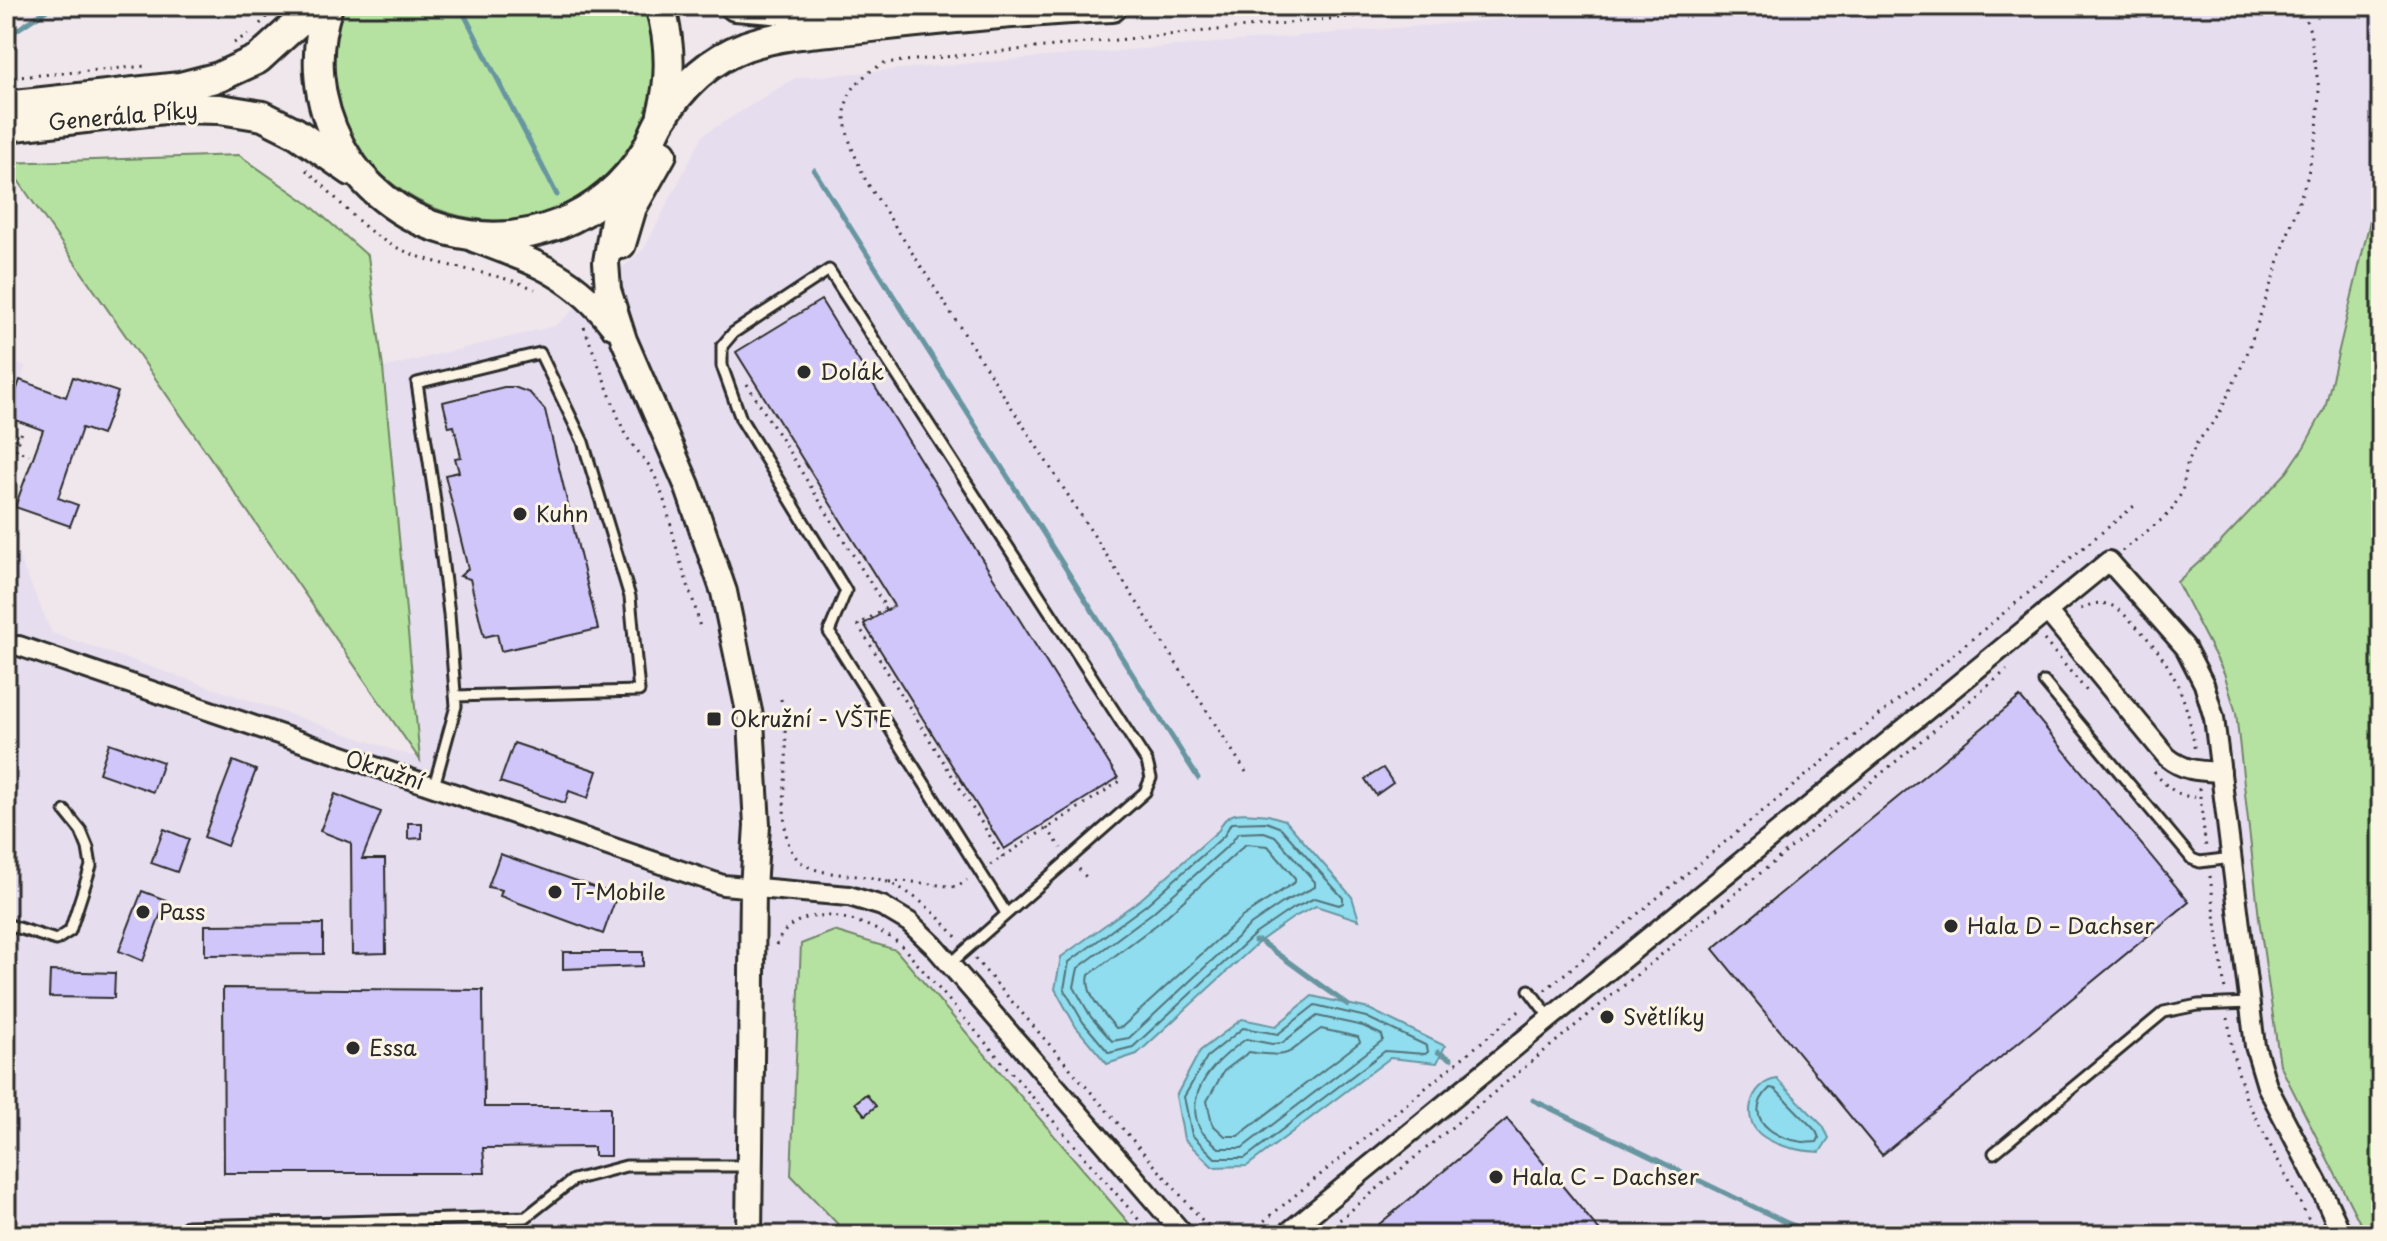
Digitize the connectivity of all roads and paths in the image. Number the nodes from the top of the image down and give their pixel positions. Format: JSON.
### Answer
{"nodes":[{"id":1,"x":276,"y":6,"type":"edge"},
{"id":2,"x":316,"y":6,"type":"edge"},
{"id":3,"x":328,"y":6,"type":"edge"},
{"id":4,"x":660,"y":6,"type":"edge"},
{"id":5,"x":735,"y":6,"type":"edge"},
{"id":6,"x":842,"y":6,"type":"edge"},
{"id":7,"x":1114,"y":6,"type":"edge"},
{"id":8,"x":1459,"y":6,"type":"edge"},
{"id":9,"x":2301,"y":6,"type":"edge"},
{"id":10,"x":258,"y":26,"type":"dead end"},
{"id":11,"x":251,"y":32,"type":"dead end"},
{"id":12,"x":223,"y":49,"type":"dead end"},
{"id":13,"x":151,"y":65,"type":"dead end"},
{"id":14,"x":6,"y":78,"type":"edge"},
{"id":15,"x":6,"y":106,"type":"edge"},
{"id":16,"x":659,"y":123,"type":"junction"},
{"id":17,"x":6,"y":127,"type":"edge"},
{"id":18,"x":364,"y":180,"type":"junction"},
{"id":19,"x":619,"y":184,"type":"junction"},
{"id":20,"x":461,"y":234,"type":"junction"},
{"id":21,"x":621,"y":244,"type":"joint"},
{"id":22,"x":624,"y":340,"type":"junction"},
{"id":23,"x":747,"y":384,"type":"dead end"},
{"id":24,"x":654,"y":407,"type":"junction"},
{"id":25,"x":23,"y":428,"type":"dead end"},
{"id":26,"x":6,"y":447,"type":"edge"},
{"id":27,"x":16,"y":450,"type":"junction"},
{"id":28,"x":29,"y":455,"type":"dead end"},
{"id":29,"x":2134,"y":506,"type":"dead end"},
{"id":30,"x":2109,"y":561,"type":"junction"},
{"id":31,"x":2047,"y":611,"type":"junction"},
{"id":32,"x":2060,"y":627,"type":"junction"},
{"id":33,"x":19,"y":646,"type":"dead end"},
{"id":34,"x":2037,"y":646,"type":"dead end"},
{"id":35,"x":2017,"y":662,"type":"dead end"},
{"id":36,"x":2044,"y":682,"type":"dead end"},
{"id":37,"x":455,"y":696,"type":"junction"},
{"id":38,"x":781,"y":699,"type":"dead end"},
{"id":39,"x":2197,"y":771,"type":"junction"},
{"id":40,"x":1246,"y":772,"type":"dead end"},
{"id":41,"x":2221,"y":772,"type":"junction"},
{"id":42,"x":1122,"y":780,"type":"dead end"},
{"id":43,"x":434,"y":786,"type":"junction"},
{"id":44,"x":2200,"y":797,"type":"dead end"},
{"id":45,"x":65,"y":811,"type":"dead end"},
{"id":46,"x":1003,"y":857,"type":"junction"},
{"id":47,"x":2232,"y":858,"type":"junction"},
{"id":48,"x":980,"y":871,"type":"junction"},
{"id":49,"x":889,"y":882,"type":"junction"},
{"id":50,"x":753,"y":889,"type":"junction"},
{"id":51,"x":1006,"y":913,"type":"junction"},
{"id":52,"x":6,"y":924,"type":"edge"},
{"id":53,"x":776,"y":945,"type":"dead end"},
{"id":54,"x":967,"y":949,"type":"junction"},
{"id":55,"x":950,"y":964,"type":"junction"},
{"id":56,"x":1532,"y":994,"type":"junction"},
{"id":57,"x":2250,"y":1003,"type":"junction"},
{"id":58,"x":1550,"y":1018,"type":"junction"},
{"id":59,"x":1994,"y":1153,"type":"dead end"},
{"id":60,"x":751,"y":1166,"type":"junction"},
{"id":61,"x":187,"y":1226,"type":"dead end"},
{"id":62,"x":749,"y":1235,"type":"edge"},
{"id":63,"x":1152,"y":1235,"type":"edge"},
{"id":64,"x":1184,"y":1235,"type":"edge"},
{"id":65,"x":1285,"y":1235,"type":"edge"},
{"id":66,"x":1321,"y":1235,"type":"edge"},
{"id":67,"x":2342,"y":1235,"type":"edge"}],
"edges":[{"from":1,"to":10,"type":"path"},
{"from":2,"to":15,"type":"highway","name":"Generála Píky"},
{"from":3,"to":18,"type":"highway"},
{"from":4,"to":16,"type":"highway"},
{"from":5,"to":6,"type":"highway"},
{"from":7,"to":16,"type":"highway"},
{"from":7,"to":21,"type":"highway"},
{"from":8,"to":40,"type":"path"},
{"from":9,"to":30,"type":"path"},
{"from":11,"to":12,"type":"path"},
{"from":13,"to":14,"type":"path"},
{"from":16,"to":19,"type":"highway"},
{"from":17,"to":18,"type":"highway","name":"Generála Píky"},
{"from":18,"to":20,"type":"highway"},
{"from":19,"to":20,"type":"highway"},
{"from":19,"to":22,"type":"main road"},
{"from":20,"to":22,"type":"main road"},
{"from":21,"to":24,"type":"main road"},
{"from":22,"to":24,"type":"main road"},
{"from":23,"to":46,"type":"path"},
{"from":24,"to":50,"type":"main road"},
{"from":25,"to":27,"type":"path"},
{"from":26,"to":27,"type":"path"},
{"from":27,"to":28,"type":"path"},
{"from":29,"to":56,"type":"path"},
{"from":30,"to":31,"type":"street"},
{"from":30,"to":41,"type":"street"},
{"from":31,"to":32,"type":"street"},
{"from":31,"to":58,"type":"street"},
{"from":32,"to":34,"type":"path"},
{"from":32,"to":39,"type":"street"},
{"from":32,"to":39,"type":"path"},
{"from":33,"to":43,"type":"street","name":"Okružní"},
{"from":35,"to":66,"type":"path"},
{"from":36,"to":47,"type":"lane"},
{"from":37,"to":37,"type":"lane"},
{"from":37,"to":43,"type":"lane"},
{"from":38,"to":49,"type":"path"},
{"from":39,"to":41,"type":"street"},
{"from":39,"to":44,"type":"path"},
{"from":41,"to":47,"type":"street"},
{"from":42,"to":46,"type":"path"},
{"from":43,"to":50,"type":"street","name":"Okružní"},
{"from":45,"to":52,"type":"lane"},
{"from":46,"to":48,"type":"path"},
{"from":47,"to":57,"type":"street"},
{"from":48,"to":49,"type":"path"},
{"from":48,"to":51,"type":"lane"},
{"from":48,"to":51,"type":"lane"},
{"from":49,"to":54,"type":"path"},
{"from":50,"to":55,"type":"street","name":"Okružní"},
{"from":50,"to":60,"type":"main road"},
{"from":51,"to":54,"type":"lane"},
{"from":53,"to":63,"type":"path"},
{"from":54,"to":55,"type":"lane"},
{"from":54,"to":56,"type":"path"},
{"from":55,"to":64,"type":"street","name":"Okružní"},
{"from":56,"to":58,"type":"lane"},
{"from":57,"to":59,"type":"lane"},
{"from":57,"to":67,"type":"street"},
{"from":58,"to":65,"type":"street"},
{"from":60,"to":61,"type":"lane"},
{"from":60,"to":62,"type":"main road"}]}
